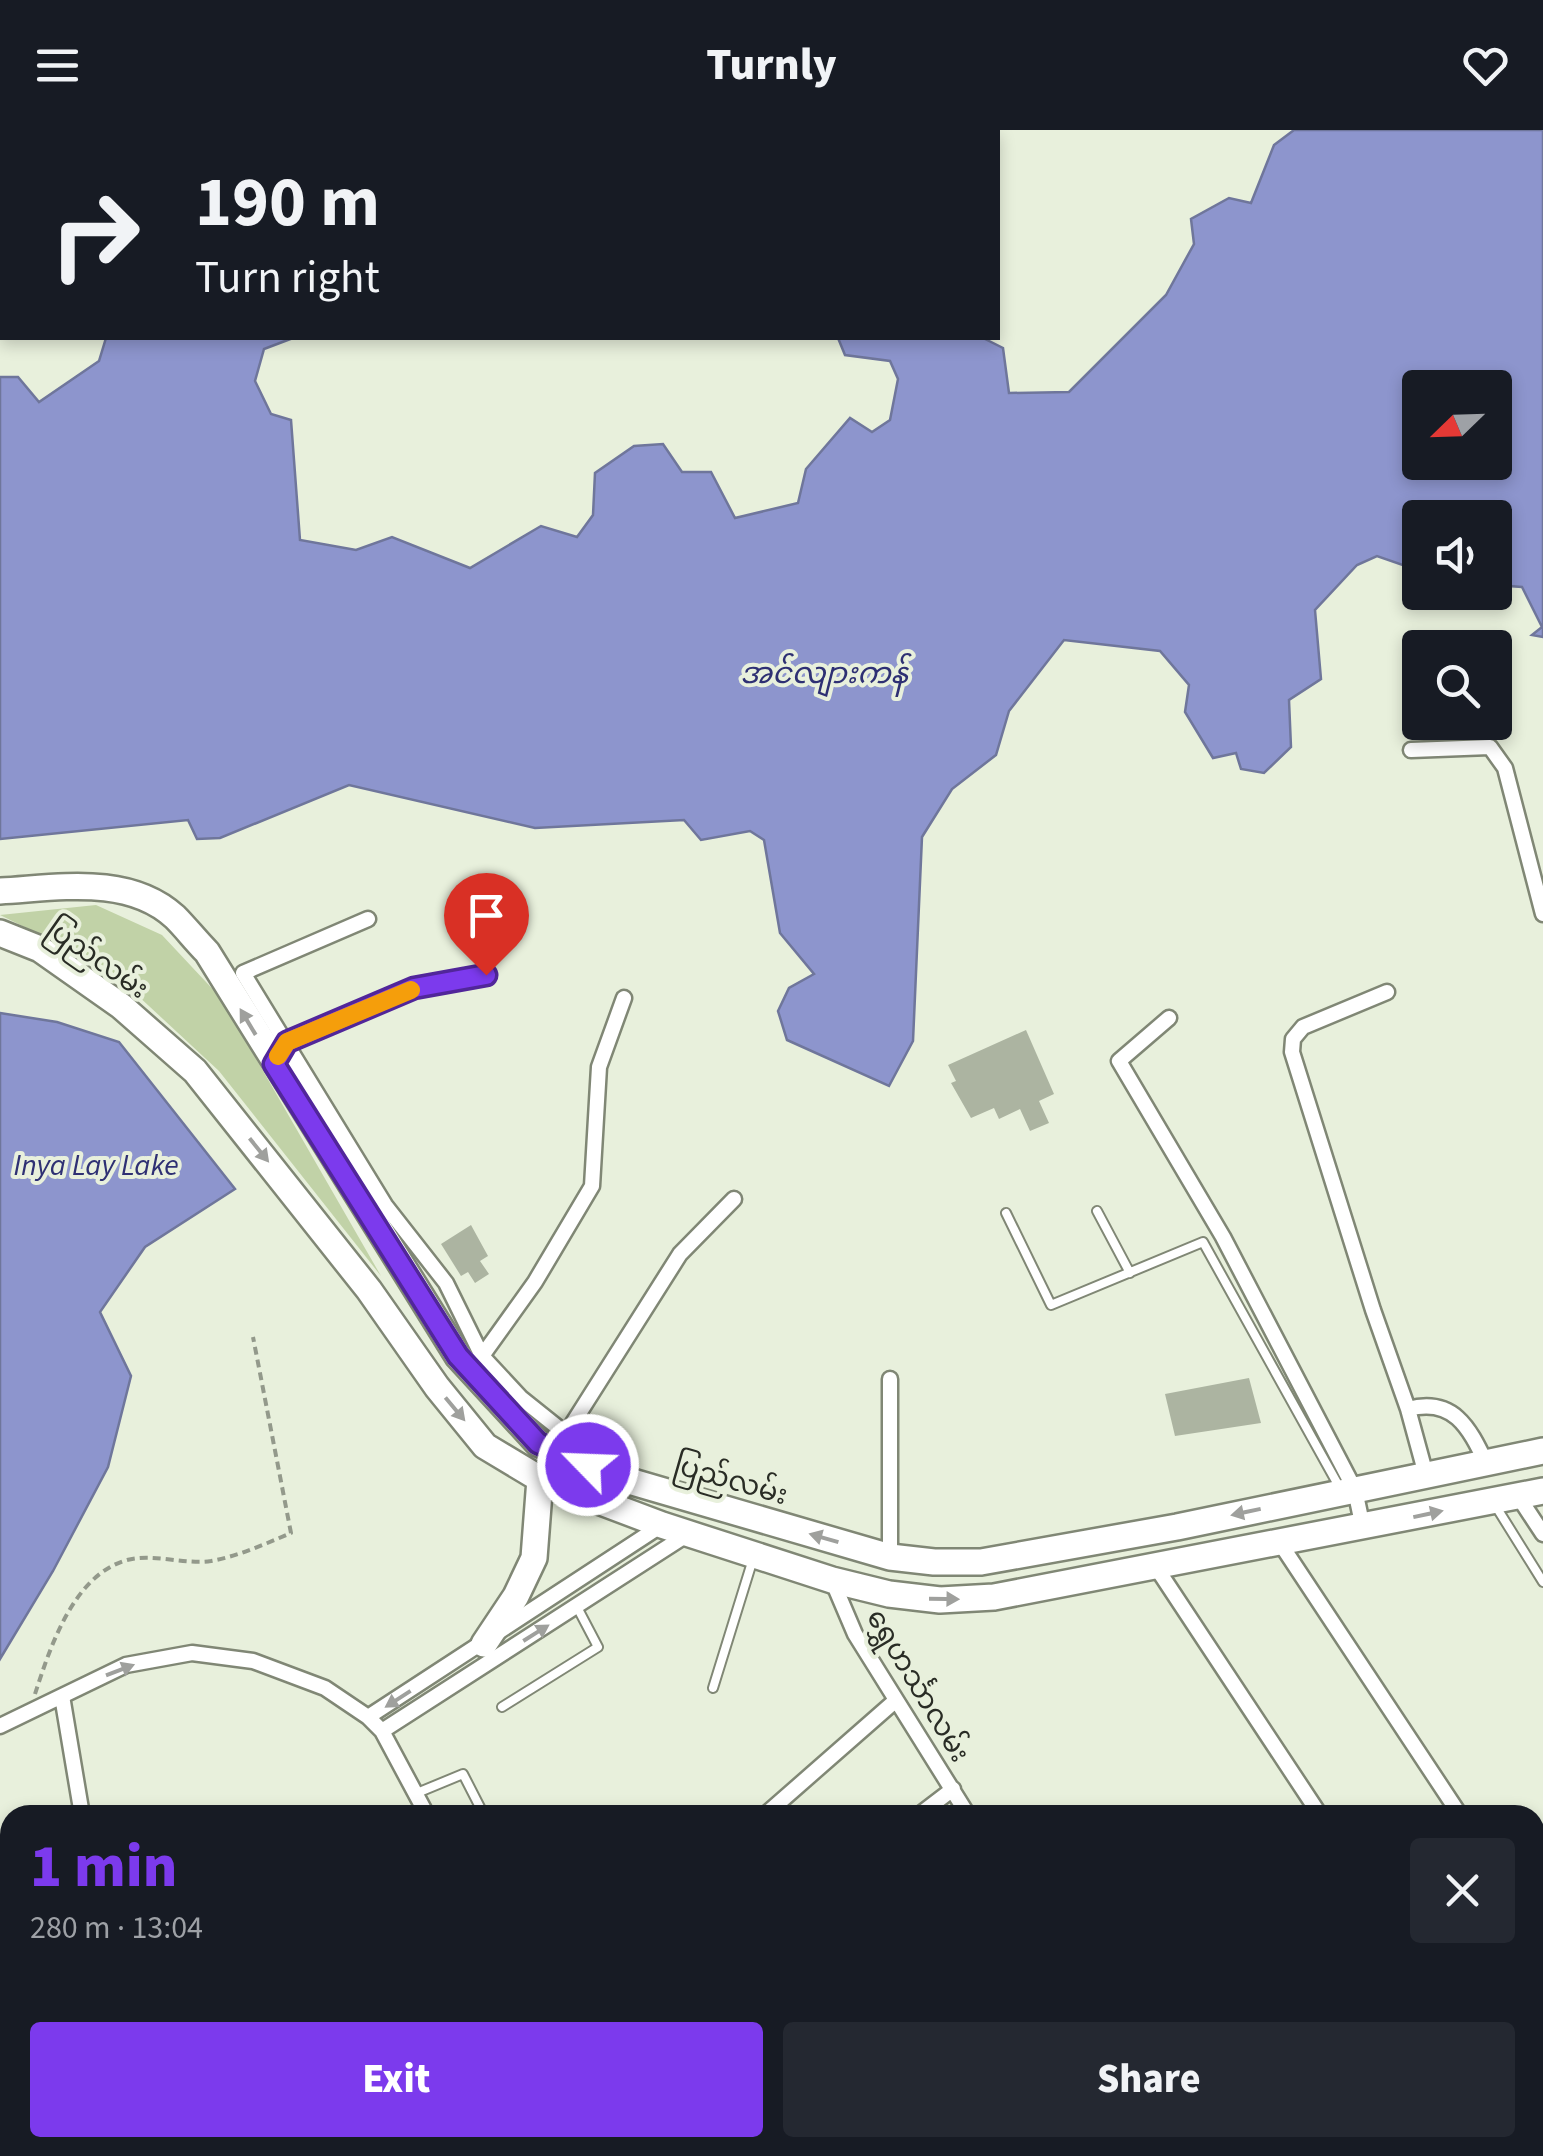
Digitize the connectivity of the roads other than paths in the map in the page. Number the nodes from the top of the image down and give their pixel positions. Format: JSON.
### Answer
{"nodes":[{"id":1,"x":1411,"y":750,"type":"dead end"},
{"id":2,"x":0,"y":891,"type":"edge"},
{"id":3,"x":1543,"y":914,"type":"edge"},
{"id":4,"x":368,"y":920,"type":"dead end"},
{"id":5,"x":0,"y":933,"type":"edge"},
{"id":6,"x":486,"y":975,"type":"dead end"},
{"id":7,"x":1387,"y":992,"type":"dead end"},
{"id":8,"x":624,"y":998,"type":"dead end"},
{"id":9,"x":1170,"y":1018,"type":"dead end"},
{"id":10,"x":287,"y":1042,"type":"junction"},
{"id":11,"x":274,"y":1064,"type":"junction"},
{"id":12,"x":734,"y":1199,"type":"dead end"},
{"id":13,"x":1096,"y":1211,"type":"dead end"},
{"id":14,"x":1006,"y":1213,"type":"dead end"},
{"id":15,"x":1130,"y":1273,"type":"junction"},
{"id":16,"x":482,"y":1356,"type":"junction"},
{"id":17,"x":890,"y":1378,"type":"dead end"},
{"id":18,"x":1408,"y":1410,"type":"junction"},
{"id":19,"x":1543,"y":1452,"type":"edge"},
{"id":20,"x":1498,"y":1461,"type":"junction"},
{"id":21,"x":1426,"y":1475,"type":"junction"},
{"id":22,"x":540,"y":1479,"type":"junction"},
{"id":23,"x":1349,"y":1491,"type":"junction"},
{"id":24,"x":672,"y":1493,"type":"junction"},
{"id":25,"x":1518,"y":1496,"type":"edge"},
{"id":26,"x":662,"y":1525,"type":"junction"},
{"id":27,"x":1363,"y":1528,"type":"junction"},
{"id":28,"x":690,"y":1533,"type":"junction"},
{"id":29,"x":1543,"y":1534,"type":"edge"},
{"id":30,"x":1280,"y":1543,"type":"junction"},
{"id":31,"x":754,"y":1555,"type":"junction"},
{"id":32,"x":890,"y":1557,"type":"junction"},
{"id":33,"x":1156,"y":1567,"type":"junction"},
{"id":34,"x":832,"y":1580,"type":"junction"},
{"id":35,"x":1543,"y":1582,"type":"edge"},
{"id":36,"x":577,"y":1607,"type":"junction"},
{"id":37,"x":484,"y":1644,"type":"junction"},
{"id":38,"x":713,"y":1688,"type":"dead end"},
{"id":39,"x":62,"y":1696,"type":"junction"},
{"id":40,"x":894,"y":1701,"type":"junction"},
{"id":41,"x":502,"y":1707,"type":"dead end"},
{"id":42,"x":368,"y":1717,"type":"junction"},
{"id":43,"x":0,"y":1726,"type":"edge"},
{"id":44,"x":382,"y":1731,"type":"junction"},
{"id":45,"x":953,"y":1789,"type":"junction"},
{"id":46,"x":417,"y":1794,"type":"junction"},
{"id":47,"x":80,"y":1805,"type":"edge"},
{"id":48,"x":422,"y":1805,"type":"edge"},
{"id":49,"x":479,"y":1805,"type":"edge"},
{"id":50,"x":776,"y":1805,"type":"edge"},
{"id":51,"x":932,"y":1805,"type":"edge"},
{"id":52,"x":962,"y":1805,"type":"edge"},
{"id":53,"x":1313,"y":1805,"type":"edge"},
{"id":54,"x":1453,"y":1805,"type":"edge"}],
"edges":[{"from":1,"to":3,"type":"street"},
{"from":11,"to":2,"type":"highway","name":"ပြည်လမ်း","one_way":true},
{"from":4,"to":10,"type":"street"},
{"from":5,"to":22,"type":"highway","name":"ပြည်လမ်း","one_way":true},
{"from":6,"to":10,"type":"street"},
{"from":7,"to":18,"type":"street"},
{"from":8,"to":16,"type":"street"},
{"from":9,"to":23,"type":"street"},
{"from":10,"to":11,"type":"street"},
{"from":10,"to":16,"type":"street"},
{"from":11,"to":24,"type":"highway","name":"ပြည်လမ်း"},
{"from":12,"to":16,"type":"street"},
{"from":13,"to":15,"type":"lane"},
{"from":14,"to":15,"type":"lane"},
{"from":15,"to":23,"type":"lane"},
{"from":17,"to":32,"type":"street"},
{"from":18,"to":20,"type":"street"},
{"from":18,"to":21,"type":"street"},
{"from":19,"to":20,"type":"highway","name":"ပြည်လမ်း"},
{"from":20,"to":21,"type":"highway","name":"ပြည်လမ်း"},
{"from":20,"to":25,"type":"highway"},
{"from":21,"to":23,"type":"highway","name":"ပြည်လမ်း"},
{"from":22,"to":26,"type":"highway","name":"ပြည်လမ်း"},
{"from":22,"to":37,"type":"highway"},
{"from":23,"to":27,"type":"street"},
{"from":23,"to":32,"type":"highway","name":"ပြည်လမ်း","one_way":true},
{"from":24,"to":26,"type":"highway"},
{"from":32,"to":24,"type":"highway","name":"ပြည်လမ်း","one_way":true},
{"from":27,"to":25,"type":"highway","name":"ပြည်လမ်း","one_way":true},
{"from":25,"to":29,"type":"street"},
{"from":25,"to":35,"type":"lane"},
{"from":26,"to":28,"type":"highway","name":"ပြည်လမ်း"},
{"from":26,"to":37,"type":"street"},
{"from":27,"to":30,"type":"highway","name":"ပြည်လမ်း"},
{"from":28,"to":31,"type":"highway","name":"ပြည်လမ်း"},
{"from":28,"to":36,"type":"street"},
{"from":30,"to":33,"type":"highway","name":"ပြည်လမ်း"},
{"from":30,"to":54,"type":"street"},
{"from":31,"to":34,"type":"highway","name":"ပြည်လမ်း"},
{"from":31,"to":38,"type":"lane"},
{"from":34,"to":33,"type":"highway","name":"ပြည်လမ်း","one_way":true},
{"from":33,"to":53,"type":"street"},
{"from":34,"to":40,"type":"street","name":"ရွှေဟင်္သာလမ်း"},
{"from":36,"to":41,"type":"lane"},
{"from":44,"to":36,"type":"street","one_way":true},
{"from":37,"to":42,"type":"street","one_way":true},
{"from":39,"to":42,"type":"street","one_way":true},
{"from":39,"to":43,"type":"street"},
{"from":39,"to":47,"type":"street"},
{"from":40,"to":45,"type":"street","name":"ရွှေဟင်္သာလမ်း"},
{"from":40,"to":50,"type":"street"},
{"from":42,"to":44,"type":"street"},
{"from":44,"to":46,"type":"street"},
{"from":45,"to":51,"type":"street"},
{"from":45,"to":52,"type":"street","name":"ရွှေဟင်္သာလမ်း"},
{"from":46,"to":48,"type":"street"},
{"from":46,"to":49,"type":"lane"}]}
